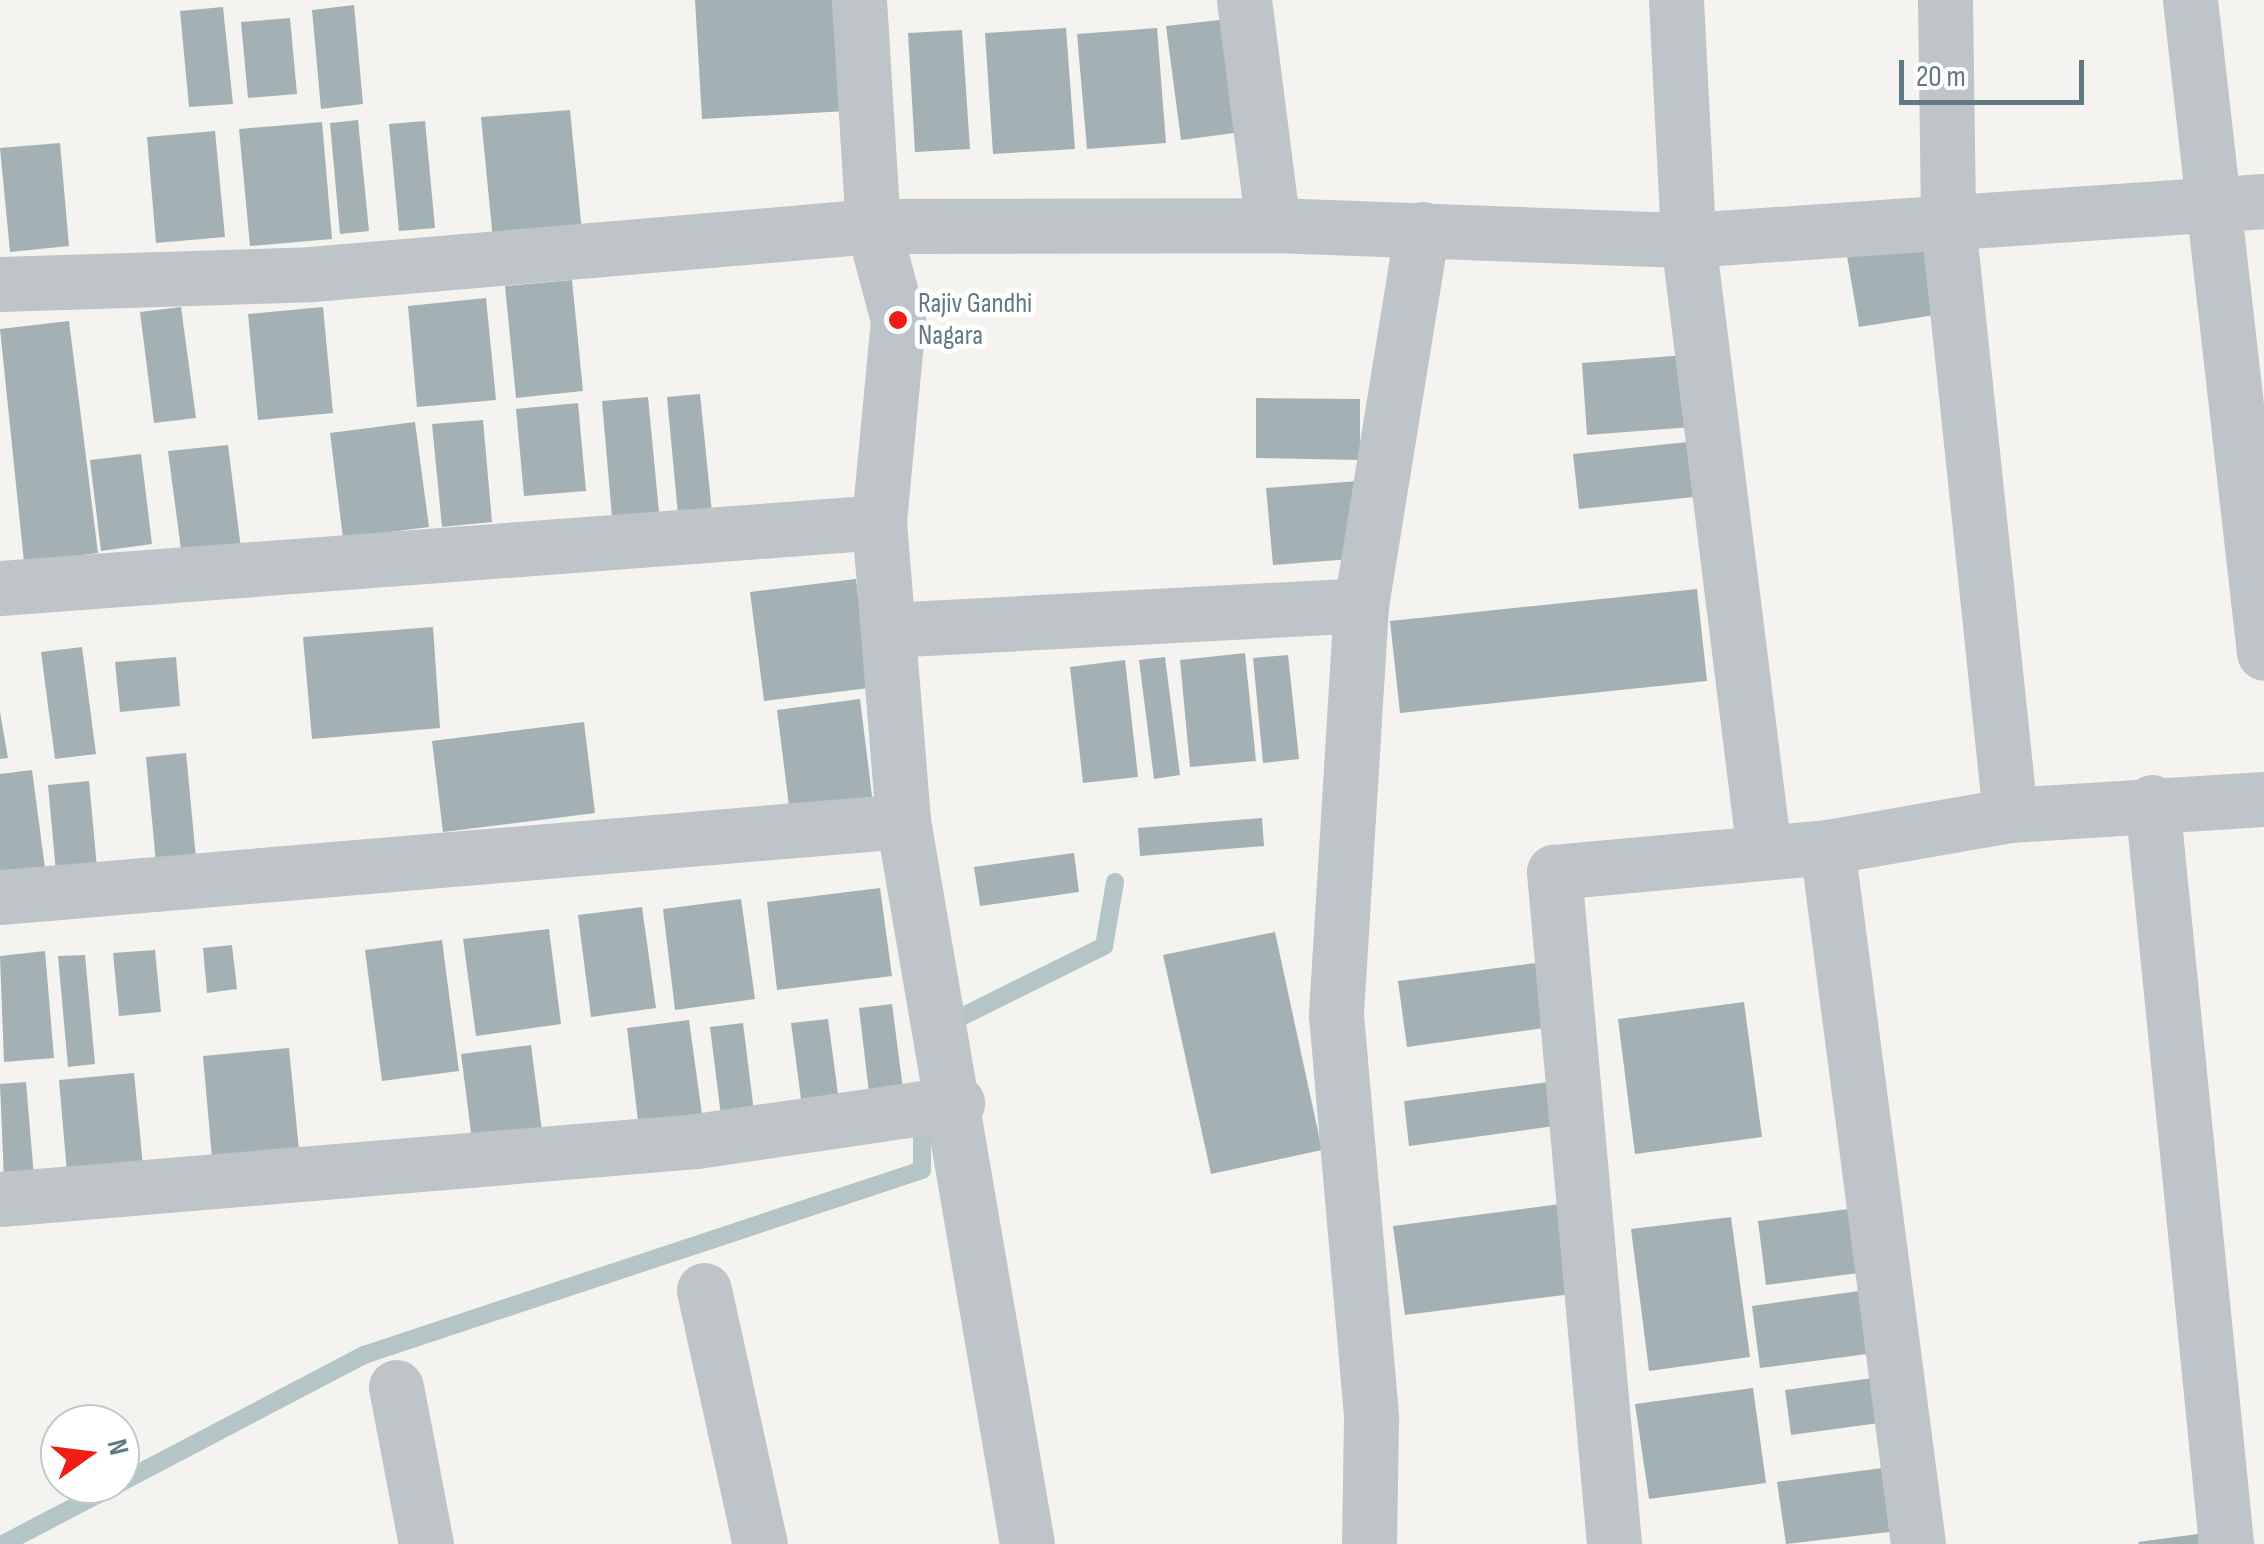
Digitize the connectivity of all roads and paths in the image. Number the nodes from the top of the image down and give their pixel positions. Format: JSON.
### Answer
{"nodes":[{"id":1,"x":859,"y":0,"type":"edge"},
{"id":2,"x":1244,"y":0,"type":"edge"},
{"id":3,"x":1676,"y":0,"type":"edge"},
{"id":4,"x":1946,"y":0,"type":"edge"},
{"id":5,"x":2190,"y":0,"type":"edge"},
{"id":6,"x":2264,"y":201,"type":"edge"},
{"id":7,"x":2210,"y":206,"type":"junction"},
{"id":8,"x":1948,"y":223,"type":"junction"},
{"id":9,"x":1273,"y":224,"type":"junction"},
{"id":10,"x":873,"y":226,"type":"junction"},
{"id":11,"x":1422,"y":229,"type":"junction"},
{"id":12,"x":1688,"y":240,"type":"junction"},
{"id":13,"x":0,"y":284,"type":"edge"},
{"id":14,"x":879,"y":522,"type":"junction"},
{"id":15,"x":0,"y":588,"type":"edge"},
{"id":16,"x":1361,"y":606,"type":"junction"},
{"id":17,"x":888,"y":630,"type":"junction"},
{"id":18,"x":2264,"y":653,"type":"edge"},
{"id":19,"x":2264,"y":799,"type":"edge"},
{"id":20,"x":2152,"y":802,"type":"junction"},
{"id":21,"x":2010,"y":816,"type":"junction"},
{"id":22,"x":903,"y":821,"type":"junction"},
{"id":23,"x":1827,"y":847,"type":"junction"},
{"id":24,"x":1764,"y":852,"type":"junction"},
{"id":25,"x":0,"y":898,"type":"edge"},
{"id":26,"x":953,"y":1088,"type":"junction"},
{"id":27,"x":0,"y":1200,"type":"edge"},
{"id":28,"x":704,"y":1290,"type":"dead end"},
{"id":29,"x":396,"y":1387,"type":"dead end"},
{"id":30,"x":426,"y":1544,"type":"edge"},
{"id":31,"x":760,"y":1544,"type":"edge"},
{"id":32,"x":1027,"y":1544,"type":"edge"},
{"id":33,"x":1368,"y":1544,"type":"edge"},
{"id":34,"x":1614,"y":1544,"type":"edge"},
{"id":35,"x":1918,"y":1544,"type":"edge"},
{"id":36,"x":2226,"y":1544,"type":"edge"}],
"edges":[{"from":1,"to":10,"type":"street"},
{"from":2,"to":9,"type":"street"},
{"from":3,"to":12,"type":"street"},
{"from":4,"to":8,"type":"street"},
{"from":5,"to":7,"type":"street"},
{"from":6,"to":7,"type":"street"},
{"from":7,"to":8,"type":"street"},
{"from":7,"to":18,"type":"street"},
{"from":8,"to":12,"type":"street"},
{"from":8,"to":21,"type":"street"},
{"from":9,"to":10,"type":"street"},
{"from":9,"to":11,"type":"street"},
{"from":10,"to":13,"type":"street"},
{"from":10,"to":14,"type":"street"},
{"from":11,"to":12,"type":"street"},
{"from":11,"to":16,"type":"street"},
{"from":12,"to":24,"type":"street"},
{"from":14,"to":15,"type":"street"},
{"from":14,"to":17,"type":"street"},
{"from":16,"to":17,"type":"street"},
{"from":16,"to":33,"type":"street"},
{"from":17,"to":22,"type":"street"},
{"from":19,"to":20,"type":"street"},
{"from":20,"to":21,"type":"street"},
{"from":20,"to":36,"type":"street"},
{"from":21,"to":23,"type":"street"},
{"from":22,"to":25,"type":"street"},
{"from":22,"to":26,"type":"street"},
{"from":23,"to":24,"type":"street"},
{"from":23,"to":35,"type":"street"},
{"from":24,"to":34,"type":"street"},
{"from":26,"to":27,"type":"street"},
{"from":26,"to":32,"type":"street"},
{"from":28,"to":31,"type":"street"},
{"from":29,"to":30,"type":"street"}]}
